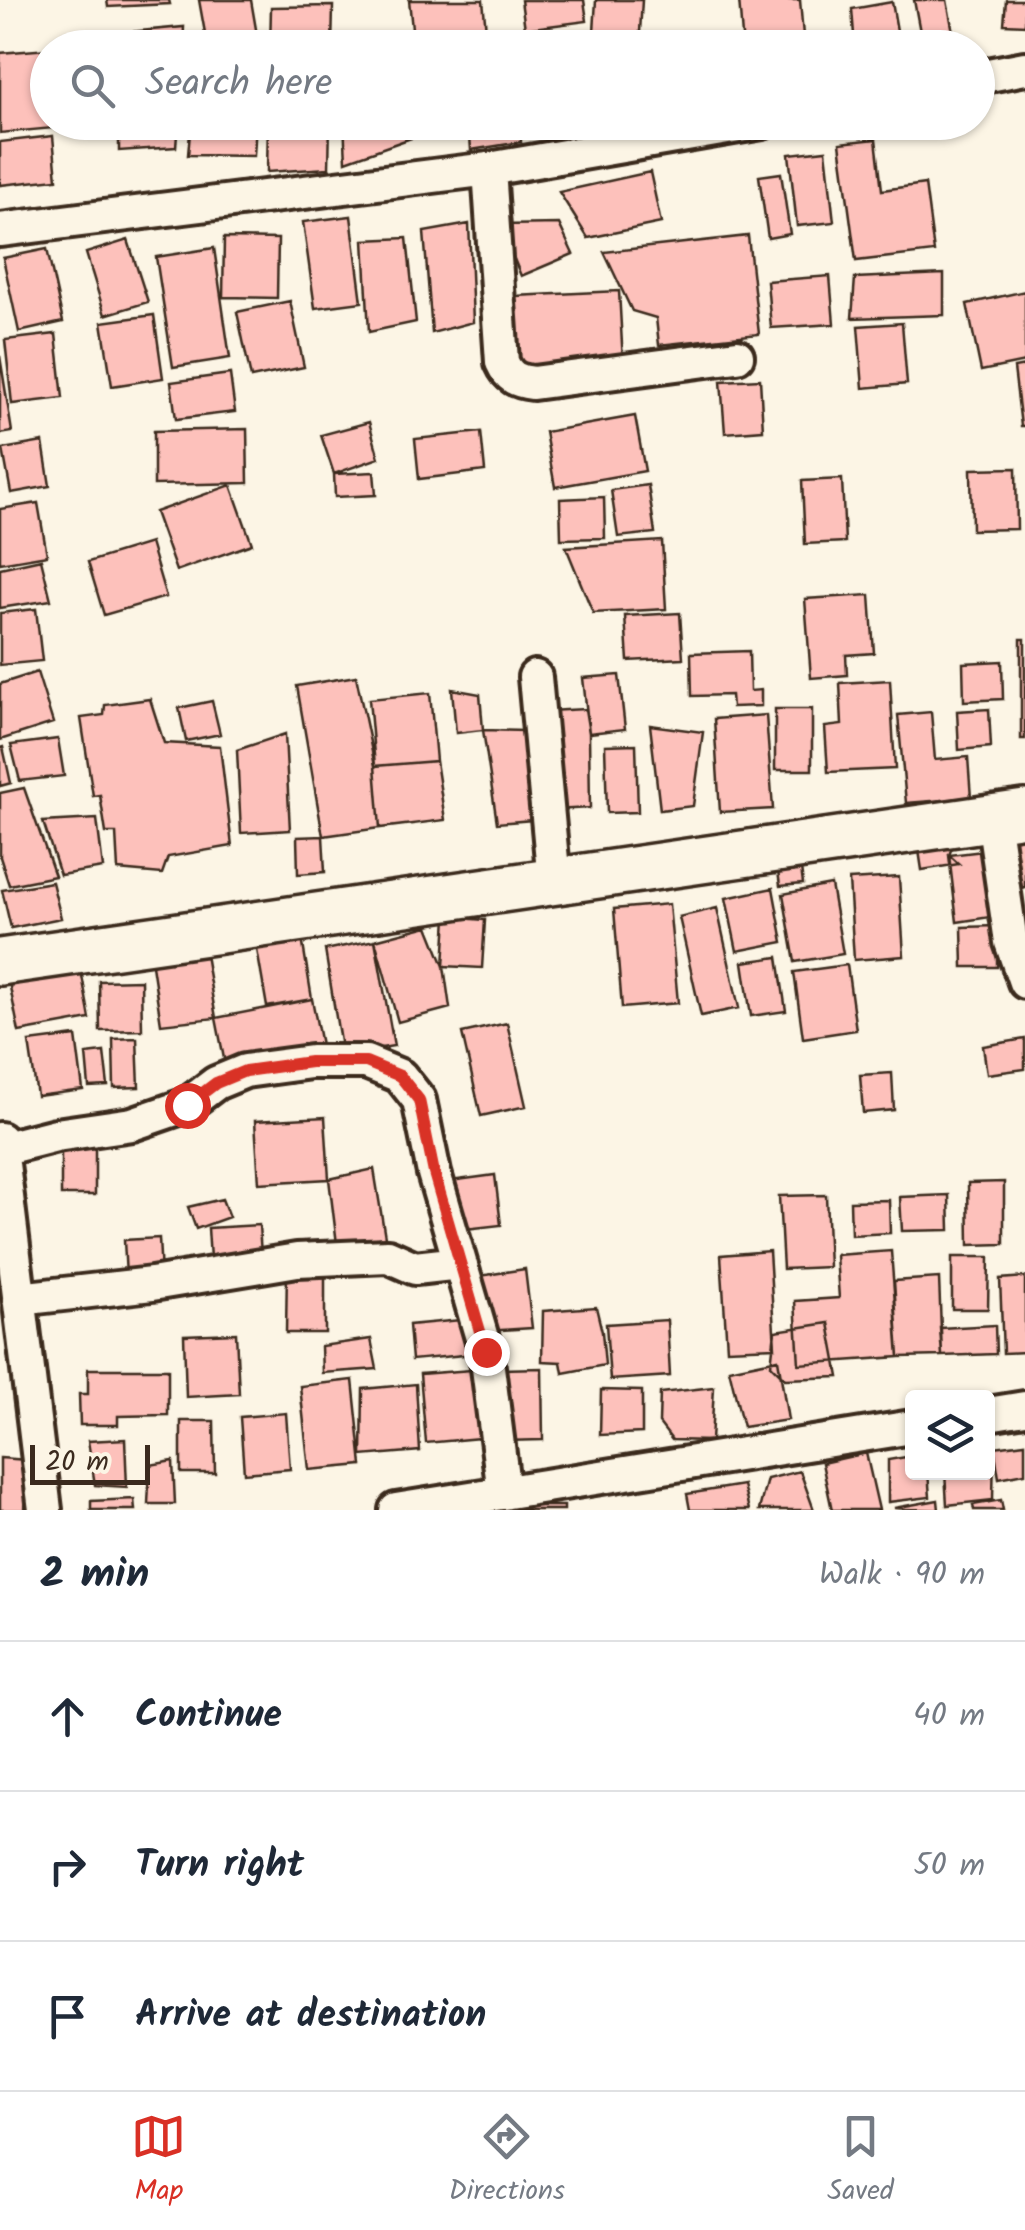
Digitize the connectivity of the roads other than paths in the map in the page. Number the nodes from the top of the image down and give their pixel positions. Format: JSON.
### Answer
{"nodes":[{"id":1,"x":1025,"y":68,"type":"edge"},
{"id":2,"x":995,"y":74,"type":"edge"},
{"id":3,"x":657,"y":140,"type":"edge"},
{"id":4,"x":489,"y":169,"type":"junction"},
{"id":5,"x":0,"y":230,"type":"edge"},
{"id":6,"x":737,"y":356,"type":"dead end"},
{"id":7,"x":535,"y":676,"type":"dead end"},
{"id":8,"x":1009,"y":815,"type":"edge"},
{"id":9,"x":554,"y":882,"type":"junction"},
{"id":10,"x":0,"y":962,"type":"edge"},
{"id":11,"x":1025,"y":982,"type":"edge"},
{"id":12,"x":1,"y":1144,"type":"edge"},
{"id":13,"x":460,"y":1263,"type":"junction"},
{"id":14,"x":20,"y":1299,"type":"junction"},
{"id":15,"x":1025,"y":1408,"type":"edge"},
{"id":16,"x":995,"y":1413,"type":"edge"},
{"id":17,"x":905,"y":1428,"type":"edge"},
{"id":18,"x":504,"y":1493,"type":"junction"},
{"id":19,"x":590,"y":1495,"type":"edge"},
{"id":20,"x":46,"y":1510,"type":"edge"},
{"id":21,"x":396,"y":1510,"type":"edge"}],
"edges":[{"from":1,"to":2,"type":"street"},
{"from":3,"to":4,"type":"street"},
{"from":4,"to":5,"type":"street"},
{"from":4,"to":6,"type":"street"},
{"from":7,"to":9,"type":"street"},
{"from":8,"to":9,"type":"street"},
{"from":8,"to":11,"type":"street"},
{"from":9,"to":10,"type":"street"},
{"from":12,"to":13,"type":"street"},
{"from":12,"to":14,"type":"street"},
{"from":13,"to":14,"type":"street"},
{"from":13,"to":18,"type":"street"},
{"from":14,"to":20,"type":"street"},
{"from":15,"to":16,"type":"street"},
{"from":17,"to":19,"type":"street"},
{"from":18,"to":19,"type":"street"},
{"from":18,"to":21,"type":"street"}]}
